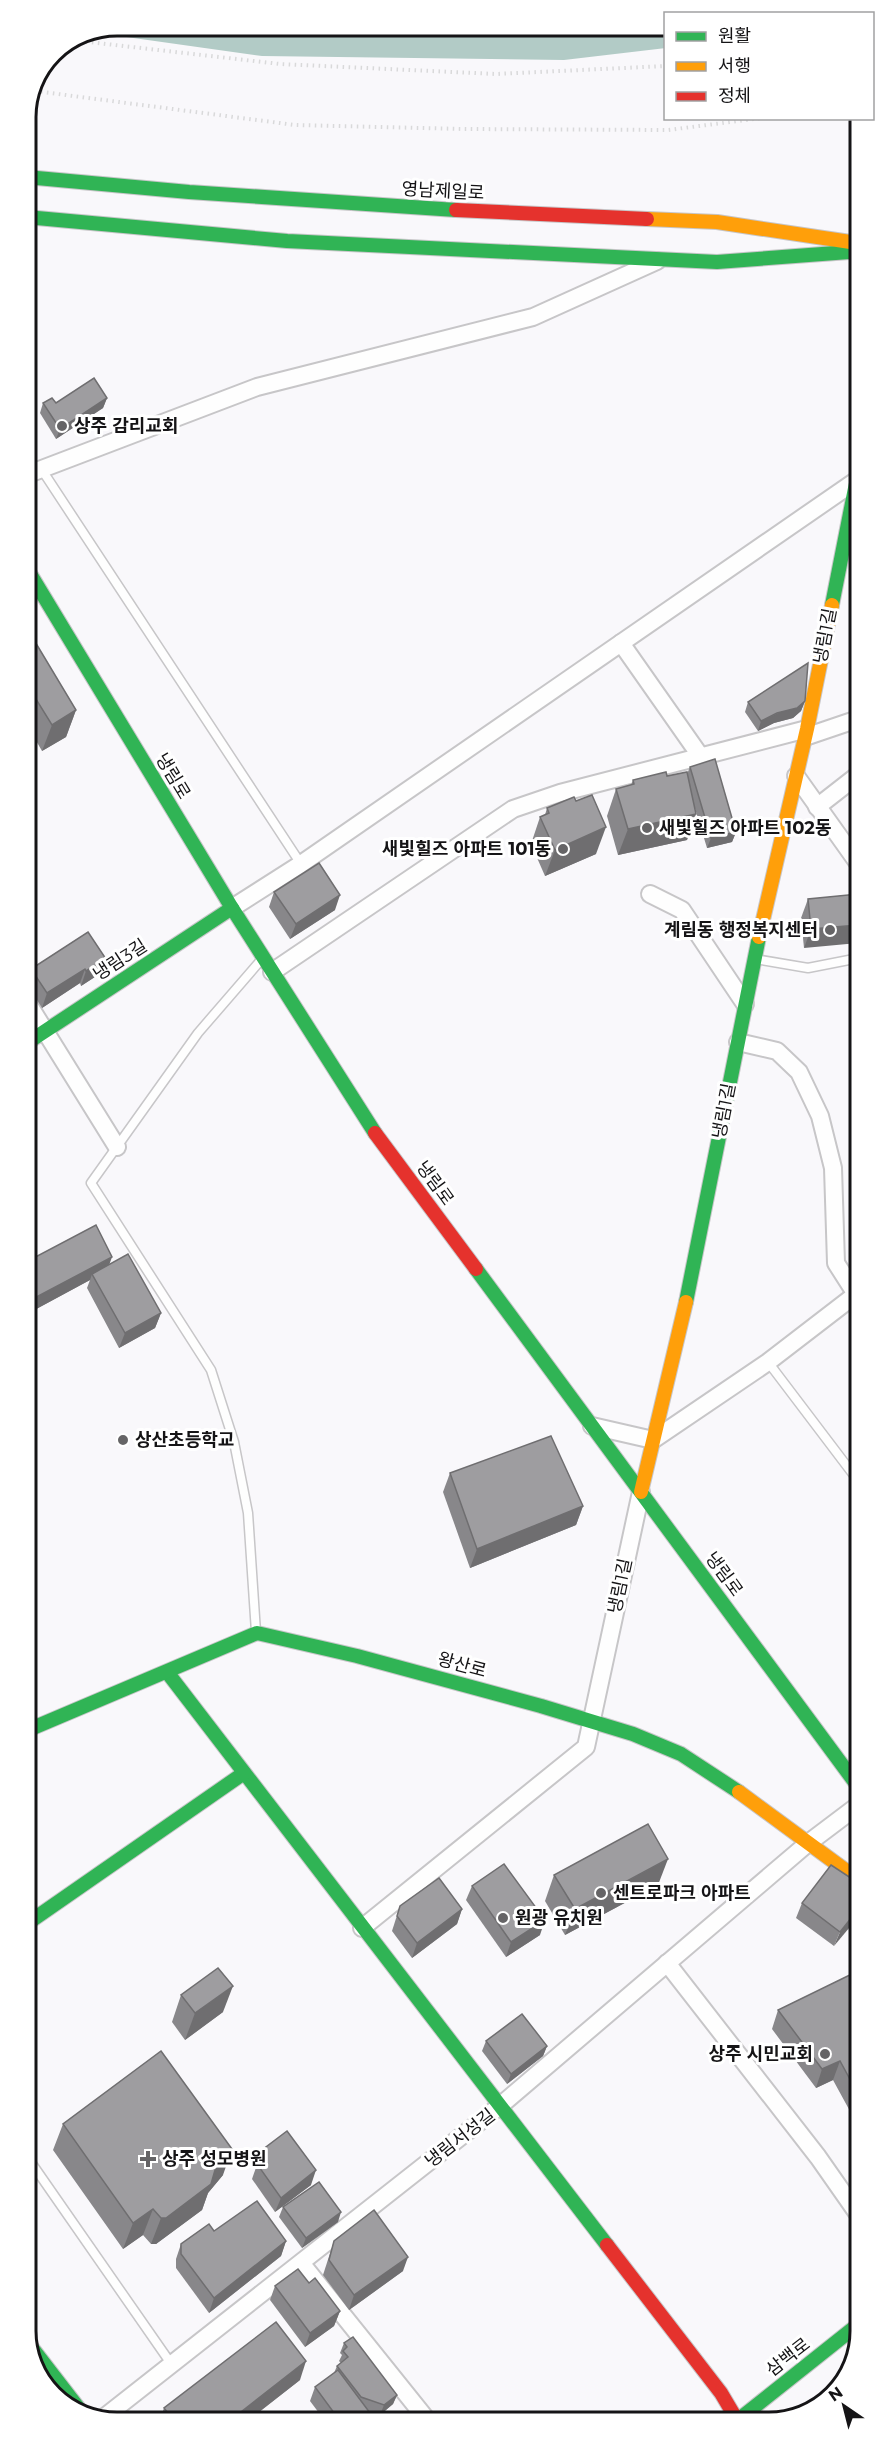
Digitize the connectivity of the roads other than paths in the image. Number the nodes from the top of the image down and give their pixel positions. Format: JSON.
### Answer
{"nodes":[{"id":1,"x":36,"y":178,"type":"edge"},
{"id":2,"x":36,"y":218,"type":"edge"},
{"id":3,"x":850,"y":242,"type":"edge"},
{"id":4,"x":850,"y":252,"type":"edge"},
{"id":5,"x":662,"y":259,"type":"junction"},
{"id":6,"x":36,"y":472,"type":"edge"},
{"id":7,"x":36,"y":476,"type":"edge"},
{"id":8,"x":850,"y":481,"type":"edge"},
{"id":9,"x":850,"y":511,"type":"edge"},
{"id":10,"x":36,"y":599,"type":"edge"},
{"id":11,"x":621,"y":643,"type":"junction"},
{"id":12,"x":850,"y":721,"type":"edge"},
{"id":13,"x":806,"y":733,"type":"junction"},
{"id":14,"x":701,"y":757,"type":"junction"},
{"id":15,"x":796,"y":776,"type":"junction"},
{"id":16,"x":850,"y":781,"type":"edge"},
{"id":17,"x":818,"y":807,"type":"junction"},
{"id":18,"x":850,"y":852,"type":"edge"},
{"id":19,"x":301,"y":864,"type":"junction"},
{"id":20,"x":650,"y":894,"type":"dead end"},
{"id":21,"x":232,"y":908,"type":"junction"},
{"id":22,"x":263,"y":958,"type":"junction"},
{"id":23,"x":754,"y":959,"type":"junction"},
{"id":24,"x":850,"y":960,"type":"edge"},
{"id":25,"x":272,"y":972,"type":"junction"},
{"id":26,"x":745,"y":1004,"type":"junction"},
{"id":27,"x":36,"y":1016,"type":"edge"},
{"id":28,"x":45,"y":1031,"type":"junction"},
{"id":29,"x":36,"y":1037,"type":"edge"},
{"id":30,"x":738,"y":1042,"type":"junction"},
{"id":31,"x":117,"y":1147,"type":"junction"},
{"id":32,"x":850,"y":1283,"type":"edge"},
{"id":33,"x":850,"y":1301,"type":"edge"},
{"id":34,"x":768,"y":1362,"type":"junction"},
{"id":35,"x":592,"y":1426,"type":"junction"},
{"id":36,"x":653,"y":1440,"type":"junction"},
{"id":37,"x":850,"y":1470,"type":"edge"},
{"id":38,"x":641,"y":1492,"type":"junction"},
{"id":39,"x":256,"y":1633,"type":"junction"},
{"id":40,"x":167,"y":1672,"type":"junction"},
{"id":41,"x":590,"y":1721,"type":"junction"},
{"id":42,"x":36,"y":1727,"type":"edge"},
{"id":43,"x":244,"y":1773,"type":"junction"},
{"id":44,"x":850,"y":1775,"type":"edge"},
{"id":45,"x":850,"y":1812,"type":"edge"},
{"id":46,"x":807,"y":1844,"type":"junction"},
{"id":47,"x":850,"y":1874,"type":"edge"},
{"id":48,"x":36,"y":1917,"type":"edge"},
{"id":49,"x":362,"y":1928,"type":"junction"},
{"id":50,"x":667,"y":1964,"type":"junction"},
{"id":51,"x":501,"y":2105,"type":"junction"},
{"id":52,"x":36,"y":2169,"type":"edge"},
{"id":53,"x":850,"y":2203,"type":"edge"},
{"id":54,"x":302,"y":2264,"type":"junction"},
{"id":55,"x":850,"y":2332,"type":"edge"},
{"id":56,"x":42,"y":2361,"type":"edge"},
{"id":57,"x":172,"y":2364,"type":"junction"},
{"id":58,"x":69,"y":2396,"type":"edge"},
{"id":59,"x":111,"y":2412,"type":"edge"},
{"id":60,"x":421,"y":2412,"type":"edge"},
{"id":61,"x":733,"y":2412,"type":"edge"},
{"id":62,"x":748,"y":2412,"type":"edge"}],
"edges":[{"from":1,"to":3,"type":"street","name":"영남제일로"},
{"from":2,"to":5,"type":"street"},
{"from":4,"to":5,"type":"street"},
{"from":5,"to":6,"type":"street"},
{"from":7,"to":19,"type":"lane"},
{"from":8,"to":11,"type":"street"},
{"from":9,"to":13,"type":"street","name":"냉림1길"},
{"from":10,"to":21,"type":"street","name":"냉림로"},
{"from":11,"to":14,"type":"street"},
{"from":11,"to":19,"type":"street"},
{"from":12,"to":13,"type":"street"},
{"from":13,"to":14,"type":"street"},
{"from":13,"to":15,"type":"street","name":"냉림1길"},
{"from":14,"to":25,"type":"street"},
{"from":15,"to":17,"type":"street"},
{"from":15,"to":23,"type":"street","name":"냉림1길"},
{"from":16,"to":17,"type":"street"},
{"from":17,"to":18,"type":"street"},
{"from":19,"to":21,"type":"street"},
{"from":20,"to":26,"type":"street"},
{"from":21,"to":22,"type":"street","name":"냉림로"},
{"from":21,"to":28,"type":"street","name":"냉림3길"},
{"from":22,"to":25,"type":"street","name":"냉림로"},
{"from":22,"to":31,"type":"lane"},
{"from":23,"to":24,"type":"lane"},
{"from":23,"to":26,"type":"street","name":"냉림1길"},
{"from":25,"to":35,"type":"street","name":"냉림로"},
{"from":26,"to":30,"type":"street","name":"냉림1길"},
{"from":27,"to":28,"type":"street"},
{"from":28,"to":29,"type":"street","name":"냉림3길"},
{"from":28,"to":31,"type":"street"},
{"from":30,"to":32,"type":"street"},
{"from":30,"to":36,"type":"street","name":"냉림1길"},
{"from":31,"to":39,"type":"lane"},
{"from":33,"to":34,"type":"street"},
{"from":34,"to":36,"type":"street"},
{"from":34,"to":37,"type":"lane"},
{"from":35,"to":36,"type":"street"},
{"from":35,"to":38,"type":"street","name":"냉림로"},
{"from":36,"to":38,"type":"street","name":"냉림1길"},
{"from":38,"to":41,"type":"street","name":"냉림1길"},
{"from":38,"to":44,"type":"street","name":"냉림로"},
{"from":39,"to":40,"type":"street"},
{"from":39,"to":41,"type":"street","name":"왕산로"},
{"from":40,"to":42,"type":"street"},
{"from":40,"to":43,"type":"street"},
{"from":41,"to":46,"type":"street","name":"왕산로"},
{"from":41,"to":49,"type":"street","name":"냉림1길"},
{"from":43,"to":48,"type":"street"},
{"from":43,"to":49,"type":"street"},
{"from":45,"to":46,"type":"street","name":"냉림서성길"},
{"from":46,"to":47,"type":"street","name":"왕산로"},
{"from":46,"to":50,"type":"street","name":"냉림서성길"},
{"from":49,"to":51,"type":"street"},
{"from":50,"to":51,"type":"street","name":"냉림서성길"},
{"from":50,"to":53,"type":"street"},
{"from":51,"to":54,"type":"street","name":"냉림서성길"},
{"from":51,"to":61,"type":"street"},
{"from":52,"to":57,"type":"lane"},
{"from":54,"to":57,"type":"street","name":"냉림서성길"},
{"from":54,"to":60,"type":"street"},
{"from":55,"to":62,"type":"street","name":"삼백로"},
{"from":56,"to":58,"type":"street"},
{"from":57,"to":59,"type":"street","name":"냉림서성길"}]}
